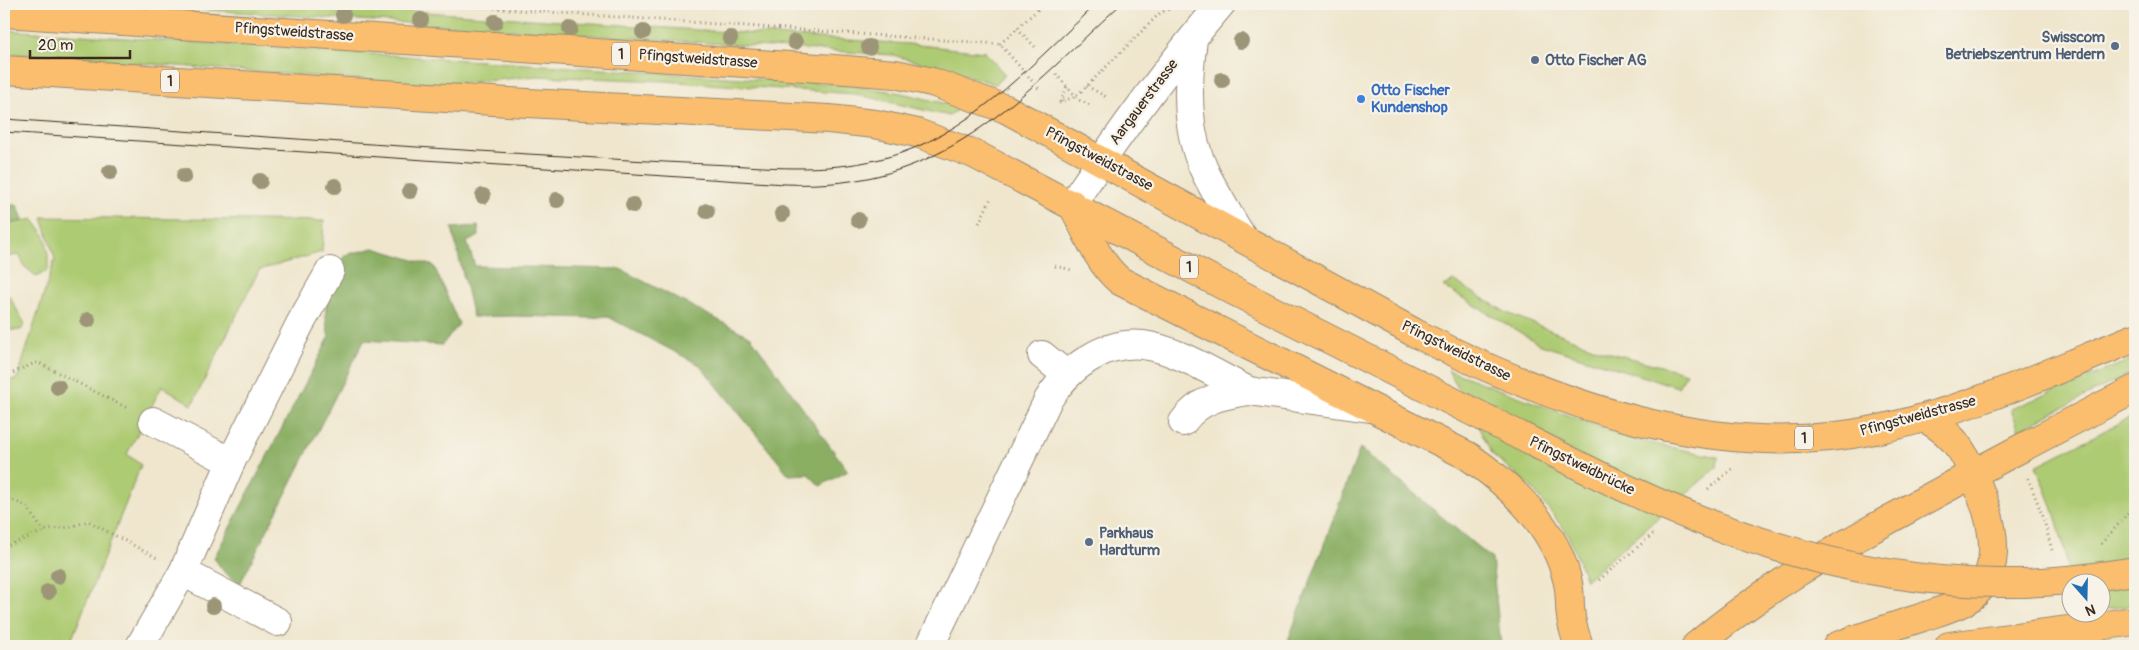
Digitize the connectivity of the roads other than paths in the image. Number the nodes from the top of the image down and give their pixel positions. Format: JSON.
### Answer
{"nodes":[{"id":1,"x":1221,"y":4,"type":"edge"},
{"id":2,"x":4,"y":13,"type":"edge"},
{"id":3,"x":1193,"y":36,"type":"junction"},
{"id":4,"x":4,"y":70,"type":"edge"},
{"id":5,"x":1100,"y":161,"type":"junction"},
{"id":6,"x":1072,"y":204,"type":"junction"},
{"id":7,"x":1242,"y":237,"type":"junction"},
{"id":8,"x":330,"y":271,"type":"dead end"},
{"id":9,"x":2135,"y":338,"type":"edge"},
{"id":10,"x":1042,"y":355,"type":"dead end"},
{"id":11,"x":1067,"y":375,"type":"junction"},
{"id":12,"x":2135,"y":390,"type":"edge"},
{"id":13,"x":1249,"y":392,"type":"junction"},
{"id":14,"x":1372,"y":408,"type":"junction"},
{"id":15,"x":1924,"y":418,"type":"junction"},
{"id":16,"x":153,"y":421,"type":"road end"},
{"id":17,"x":1183,"y":422,"type":"dead end"},
{"id":18,"x":231,"y":462,"type":"junction"},
{"id":19,"x":1973,"y":473,"type":"junction"},
{"id":20,"x":2135,"y":571,"type":"edge"},
{"id":21,"x":184,"y":572,"type":"junction"},
{"id":22,"x":1571,"y":616,"type":"junction"},
{"id":23,"x":2135,"y":621,"type":"edge"},
{"id":24,"x":278,"y":622,"type":"dead end"},
{"id":25,"x":140,"y":646,"type":"edge"},
{"id":26,"x":930,"y":646,"type":"edge"},
{"id":27,"x":1563,"y":646,"type":"edge"},
{"id":28,"x":1579,"y":646,"type":"edge"},
{"id":29,"x":1696,"y":646,"type":"edge"},
{"id":30,"x":1837,"y":646,"type":"edge"},
{"id":31,"x":1949,"y":646,"type":"edge"}],
"edges":[{"from":1,"to":3,"type":"street","name":"Aargauerstrasse"},
{"from":2,"to":5,"type":"main road","name":"Pfingstweidstrasse","number":"1"},
{"from":3,"to":5,"type":"street","name":"Aargauerstrasse"},
{"from":3,"to":7,"type":"street"},
{"from":4,"to":6,"type":"main road","number":"1"},
{"from":5,"to":6,"type":"street","name":"Aargauerstrasse"},
{"from":5,"to":7,"type":"main road","name":"Pfingstweidstrasse","number":"1"},
{"from":6,"to":14,"type":"main road"},
{"from":6,"to":20,"type":"main road","name":"Pfingstweidbrücke","number":"1","bridge":true},
{"from":7,"to":15,"type":"main road","name":"Pfingstweidstrasse","number":"1"},
{"from":8,"to":18,"type":"street"},
{"from":9,"to":15,"type":"main road","name":"Pfingstweidstrasse","number":"1"},
{"from":10,"to":11,"type":"street"},
{"from":11,"to":13,"type":"street"},
{"from":11,"to":26,"type":"street"},
{"from":12,"to":19,"type":"main road"},
{"from":13,"to":14,"type":"street"},
{"from":13,"to":17,"type":"street"},
{"from":14,"to":22,"type":"main road"},
{"from":15,"to":19,"type":"main road"},
{"from":16,"to":18,"type":"street"},
{"from":18,"to":21,"type":"street"},
{"from":19,"to":29,"type":"main road"},
{"from":19,"to":30,"type":"main road"},
{"from":21,"to":24,"type":"street"},
{"from":21,"to":25,"type":"street"},
{"from":22,"to":27,"type":"street"},
{"from":22,"to":28,"type":"main road"},
{"from":23,"to":31,"type":"main road"}]}
